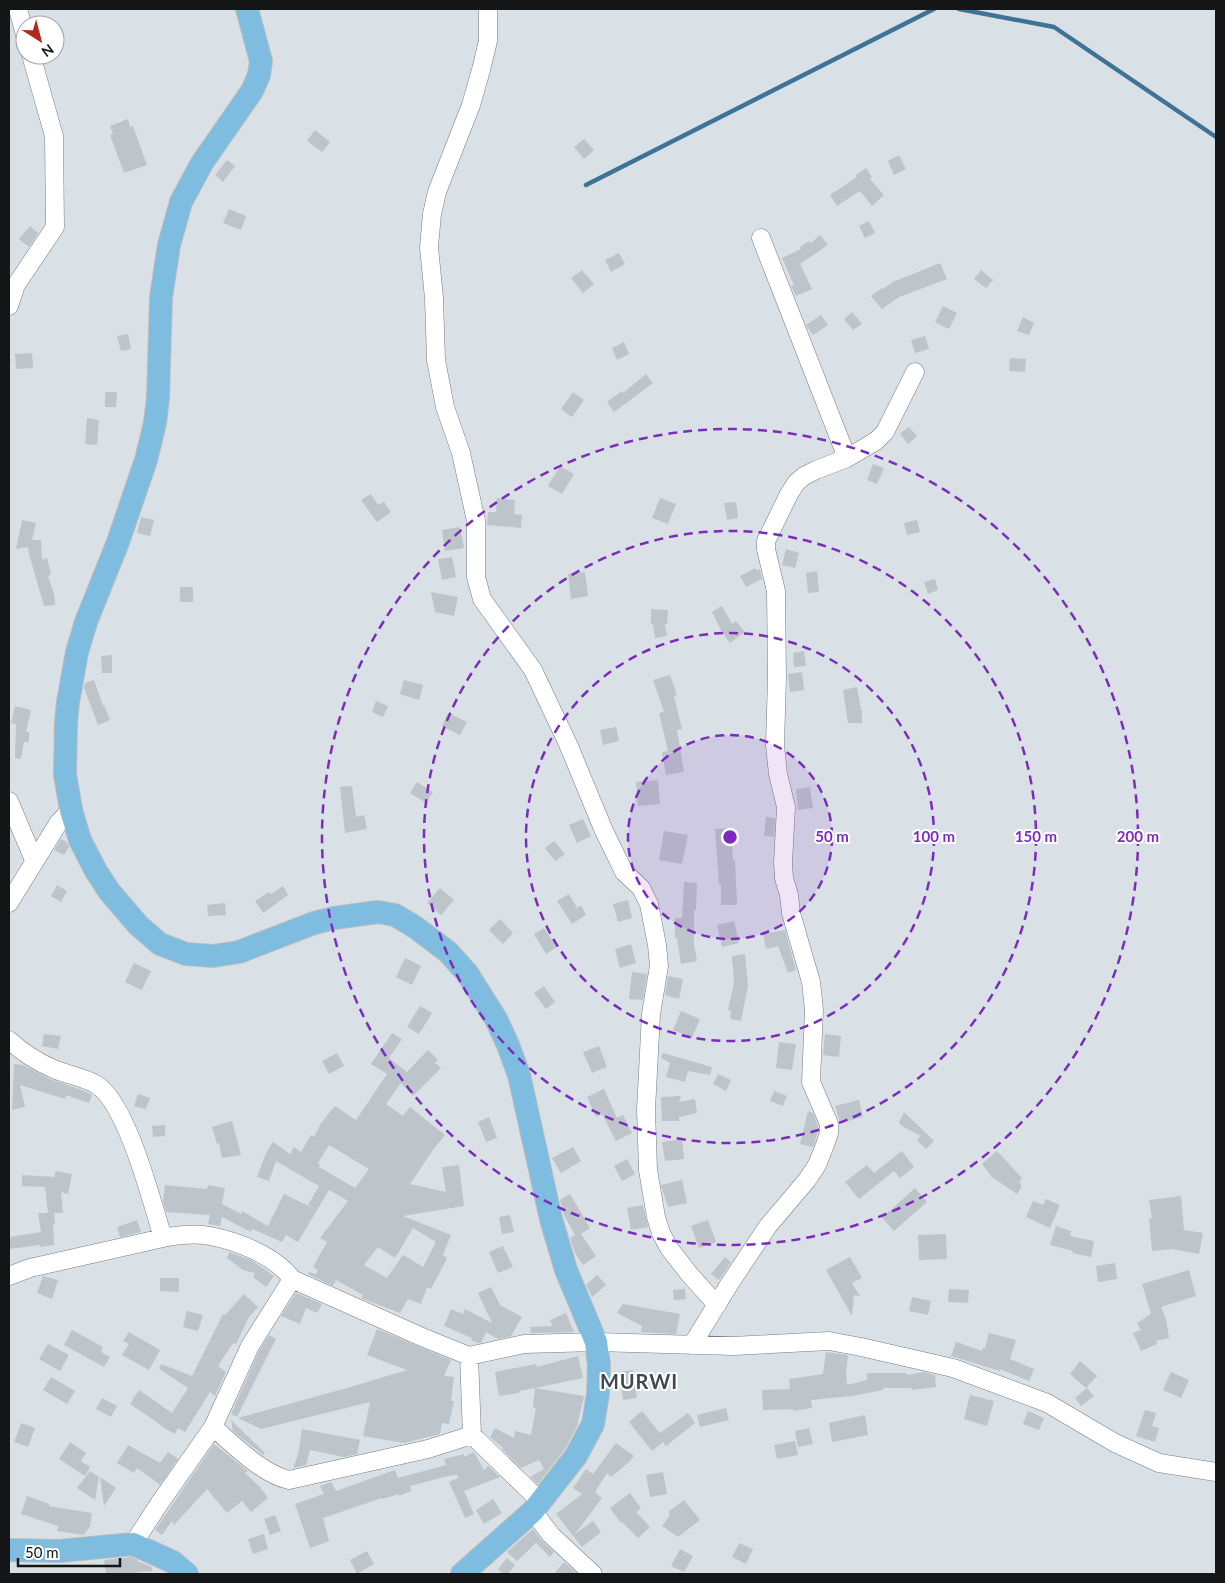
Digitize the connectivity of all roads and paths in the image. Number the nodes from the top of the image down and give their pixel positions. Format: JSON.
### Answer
{"nodes":[{"id":1,"x":247,"y":9,"type":"edge"},
{"id":2,"x":488,"y":9,"type":"edge"},
{"id":3,"x":34,"y":65,"type":"edge"},
{"id":4,"x":761,"y":238,"type":"dead end"},
{"id":5,"x":9,"y":306,"type":"edge"},
{"id":6,"x":915,"y":372,"type":"dead end"},
{"id":7,"x":847,"y":458,"type":"junction"},
{"id":8,"x":9,"y":801,"type":"edge"},
{"id":9,"x":71,"y":810,"type":"junction"},
{"id":10,"x":34,"y":860,"type":"junction"},
{"id":11,"x":9,"y":903,"type":"edge"},
{"id":12,"x":9,"y":1040,"type":"edge"},
{"id":13,"x":163,"y":1238,"type":"junction"},
{"id":14,"x":9,"y":1276,"type":"edge"},
{"id":15,"x":292,"y":1279,"type":"junction"},
{"id":16,"x":717,"y":1305,"type":"junction"},
{"id":17,"x":596,"y":1342,"type":"junction"},
{"id":18,"x":692,"y":1345,"type":"junction"},
{"id":19,"x":469,"y":1356,"type":"junction"},
{"id":20,"x":213,"y":1427,"type":"junction"},
{"id":21,"x":472,"y":1435,"type":"junction"},
{"id":22,"x":1216,"y":1472,"type":"edge"},
{"id":23,"x":537,"y":1506,"type":"junction"},
{"id":24,"x":133,"y":1544,"type":"junction"},
{"id":25,"x":9,"y":1550,"type":"edge"},
{"id":26,"x":187,"y":1574,"type":"edge"},
{"id":27,"x":462,"y":1574,"type":"edge"},
{"id":28,"x":593,"y":1574,"type":"edge"}],
"edges":[{"from":1,"to":9,"type":"main road"},
{"from":2,"to":16,"type":"street"},
{"from":3,"to":5,"type":"street"},
{"from":4,"to":7,"type":"street"},
{"from":6,"to":7,"type":"street"},
{"from":7,"to":16,"type":"street"},
{"from":8,"to":10,"type":"street"},
{"from":9,"to":10,"type":"street"},
{"from":9,"to":17,"type":"main road"},
{"from":10,"to":11,"type":"street"},
{"from":12,"to":13,"type":"street"},
{"from":13,"to":14,"type":"street"},
{"from":13,"to":15,"type":"street"},
{"from":15,"to":19,"type":"street"},
{"from":15,"to":20,"type":"street"},
{"from":16,"to":18,"type":"street"},
{"from":17,"to":18,"type":"street"},
{"from":17,"to":19,"type":"street"},
{"from":17,"to":23,"type":"main road"},
{"from":18,"to":22,"type":"street"},
{"from":19,"to":21,"type":"street"},
{"from":20,"to":21,"type":"street"},
{"from":20,"to":24,"type":"street"},
{"from":21,"to":23,"type":"street"},
{"from":23,"to":27,"type":"main road"},
{"from":23,"to":28,"type":"street"},
{"from":24,"to":25,"type":"main road"},
{"from":24,"to":26,"type":"main road"}]}
